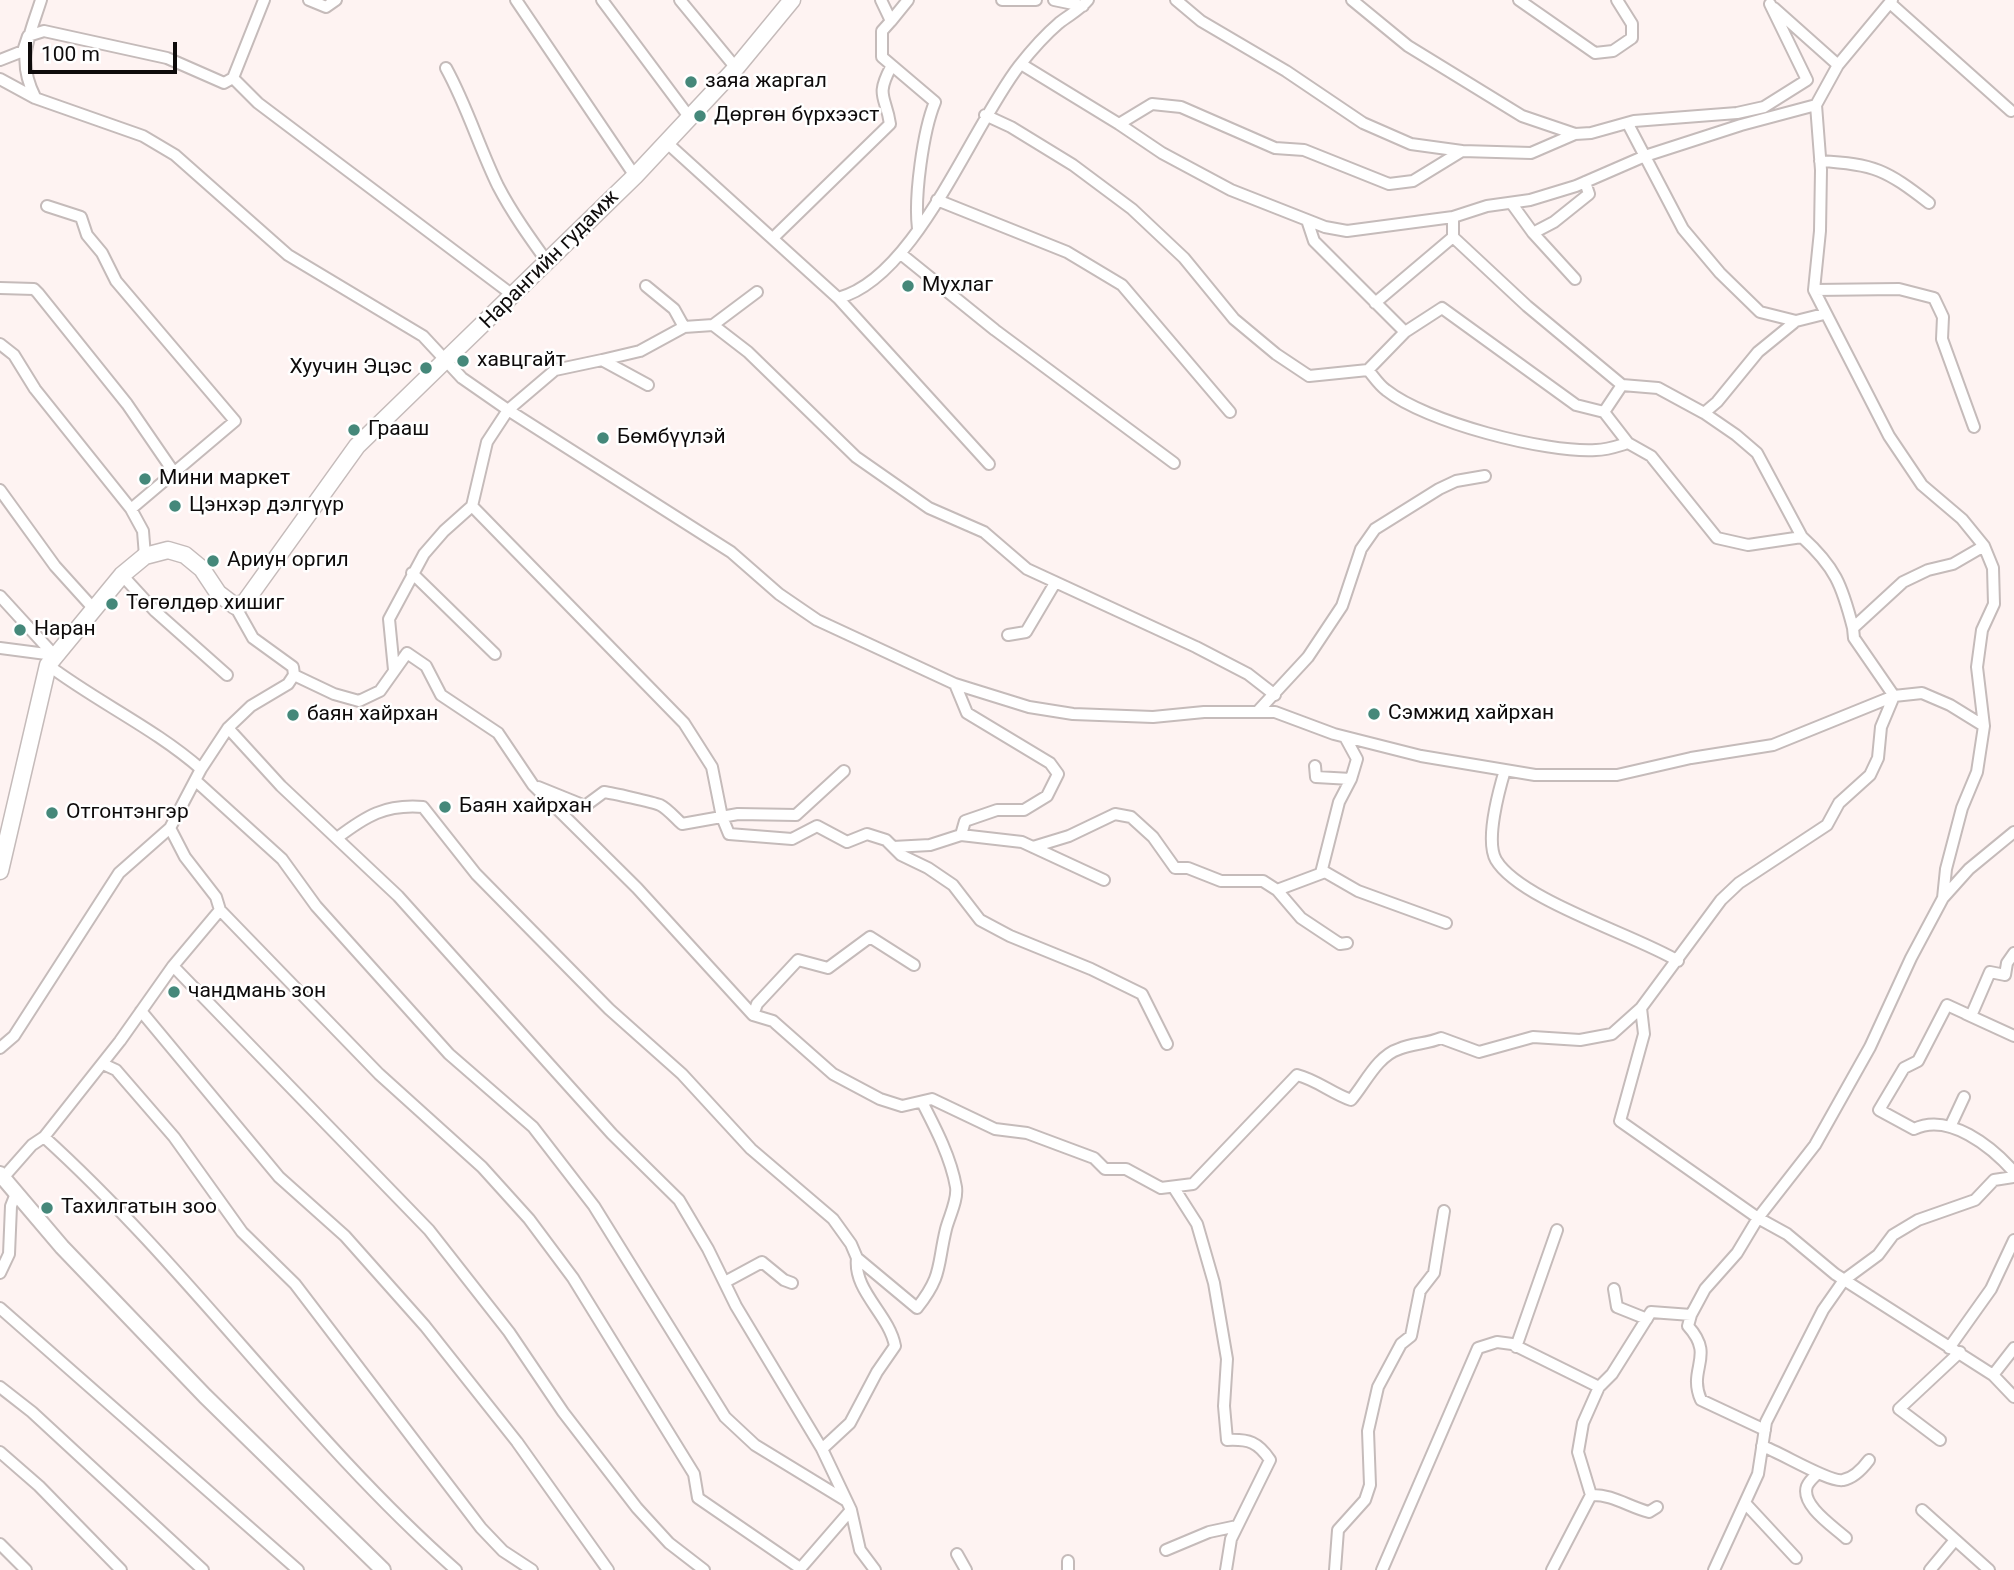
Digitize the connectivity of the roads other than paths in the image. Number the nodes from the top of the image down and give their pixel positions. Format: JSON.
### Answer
{"nodes":[{"id":1,"x":41,"y":0,"type":"edge"},
{"id":2,"x":264,"y":0,"type":"edge"},
{"id":3,"x":309,"y":0,"type":"edge"},
{"id":4,"x":336,"y":0,"type":"edge"},
{"id":5,"x":516,"y":0,"type":"edge"},
{"id":6,"x":602,"y":0,"type":"edge"},
{"id":7,"x":680,"y":0,"type":"edge"},
{"id":8,"x":792,"y":0,"type":"edge"},
{"id":9,"x":881,"y":0,"type":"edge"},
{"id":10,"x":908,"y":0,"type":"edge"},
{"id":11,"x":1002,"y":0,"type":"edge"},
{"id":12,"x":1037,"y":0,"type":"edge"},
{"id":13,"x":1054,"y":0,"type":"edge"},
{"id":14,"x":1176,"y":0,"type":"edge"},
{"id":15,"x":1352,"y":0,"type":"edge"},
{"id":16,"x":1519,"y":0,"type":"edge"},
{"id":17,"x":1617,"y":0,"type":"edge"},
{"id":18,"x":1891,"y":1,"type":"edge"},
{"id":19,"x":1769,"y":2,"type":"edge"},
{"id":20,"x":1085,"y":3,"type":"edge"},
{"id":21,"x":891,"y":21,"type":"junction"},
{"id":22,"x":28,"y":36,"type":"junction"},
{"id":23,"x":0,"y":60,"type":"edge"},
{"id":24,"x":1021,"y":64,"type":"junction"},
{"id":25,"x":1838,"y":65,"type":"junction"},
{"id":26,"x":891,"y":67,"type":"junction"},
{"id":27,"x":446,"y":68,"type":"dead end"},
{"id":28,"x":736,"y":68,"type":"junction"},
{"id":29,"x":233,"y":78,"type":"junction"},
{"id":30,"x":0,"y":79,"type":"edge"},
{"id":31,"x":35,"y":99,"type":"junction"},
{"id":32,"x":1816,"y":105,"type":"junction"},
{"id":33,"x":2011,"y":111,"type":"dead end"},
{"id":34,"x":985,"y":116,"type":"junction"},
{"id":35,"x":690,"y":118,"type":"junction"},
{"id":36,"x":1119,"y":124,"type":"junction"},
{"id":37,"x":1628,"y":124,"type":"junction"},
{"id":38,"x":1575,"y":134,"type":"junction"},
{"id":39,"x":666,"y":142,"type":"junction"},
{"id":40,"x":1462,"y":152,"type":"junction"},
{"id":41,"x":1645,"y":156,"type":"junction"},
{"id":42,"x":1820,"y":162,"type":"junction"},
{"id":43,"x":635,"y":176,"type":"junction"},
{"id":44,"x":1585,"y":181,"type":"junction"},
{"id":45,"x":937,"y":200,"type":"junction"},
{"id":46,"x":1929,"y":203,"type":"dead end"},
{"id":47,"x":1512,"y":204,"type":"junction"},
{"id":48,"x":47,"y":206,"type":"dead end"},
{"id":49,"x":1453,"y":217,"type":"junction"},
{"id":50,"x":1307,"y":220,"type":"junction"},
{"id":51,"x":918,"y":229,"type":"junction"},
{"id":52,"x":1533,"y":233,"type":"junction"},
{"id":53,"x":1454,"y":237,"type":"junction"},
{"id":54,"x":773,"y":238,"type":"junction"},
{"id":55,"x":901,"y":254,"type":"junction"},
{"id":56,"x":548,"y":262,"type":"junction"},
{"id":57,"x":1575,"y":279,"type":"dead end"},
{"id":58,"x":646,"y":286,"type":"dead end"},
{"id":59,"x":0,"y":288,"type":"edge"},
{"id":60,"x":1814,"y":290,"type":"junction"},
{"id":61,"x":757,"y":292,"type":"dead end"},
{"id":62,"x":514,"y":296,"type":"junction"},
{"id":63,"x":838,"y":298,"type":"junction"},
{"id":64,"x":1375,"y":303,"type":"junction"},
{"id":65,"x":1824,"y":314,"type":"junction"},
{"id":66,"x":1796,"y":321,"type":"junction"},
{"id":67,"x":713,"y":325,"type":"junction"},
{"id":68,"x":684,"y":327,"type":"junction"},
{"id":69,"x":1405,"y":332,"type":"junction"},
{"id":70,"x":0,"y":344,"type":"edge"},
{"id":71,"x":602,"y":360,"type":"junction"},
{"id":72,"x":447,"y":361,"type":"junction"},
{"id":73,"x":1368,"y":370,"type":"junction"},
{"id":74,"x":648,"y":385,"type":"dead end"},
{"id":75,"x":1622,"y":385,"type":"junction"},
{"id":76,"x":508,"y":410,"type":"junction"},
{"id":77,"x":1230,"y":412,"type":"dead end"},
{"id":78,"x":1604,"y":412,"type":"junction"},
{"id":79,"x":1704,"y":412,"type":"junction"},
{"id":80,"x":1974,"y":427,"type":"dead end"},
{"id":81,"x":1628,"y":443,"type":"junction"},
{"id":82,"x":1174,"y":463,"type":"dead end"},
{"id":83,"x":989,"y":464,"type":"dead end"},
{"id":84,"x":173,"y":471,"type":"junction"},
{"id":85,"x":1485,"y":476,"type":"dead end"},
{"id":86,"x":0,"y":490,"type":"edge"},
{"id":87,"x":472,"y":506,"type":"junction"},
{"id":88,"x":131,"y":509,"type":"junction"},
{"id":89,"x":1802,"y":537,"type":"junction"},
{"id":90,"x":1984,"y":547,"type":"junction"},
{"id":91,"x":145,"y":556,"type":"junction"},
{"id":92,"x":412,"y":573,"type":"junction"},
{"id":93,"x":122,"y":575,"type":"junction"},
{"id":94,"x":1055,"y":583,"type":"junction"},
{"id":95,"x":0,"y":596,"type":"edge"},
{"id":96,"x":235,"y":606,"type":"junction"},
{"id":97,"x":93,"y":608,"type":"junction"},
{"id":98,"x":1853,"y":628,"type":"junction"},
{"id":99,"x":1008,"y":635,"type":"dead end"},
{"id":100,"x":0,"y":648,"type":"edge"},
{"id":101,"x":495,"y":654,"type":"dead end"},
{"id":102,"x":51,"y":660,"type":"junction"},
{"id":103,"x":394,"y":670,"type":"junction"},
{"id":104,"x":227,"y":675,"type":"dead end"},
{"id":105,"x":294,"y":675,"type":"junction"},
{"id":106,"x":955,"y":684,"type":"junction"},
{"id":107,"x":1275,"y":695,"type":"junction"},
{"id":108,"x":1894,"y":696,"type":"junction"},
{"id":109,"x":1259,"y":710,"type":"junction"},
{"id":110,"x":1984,"y":726,"type":"junction"},
{"id":111,"x":228,"y":728,"type":"junction"},
{"id":112,"x":1345,"y":737,"type":"junction"},
{"id":113,"x":1315,"y":766,"type":"dead end"},
{"id":114,"x":201,"y":769,"type":"junction"},
{"id":115,"x":1505,"y":770,"type":"junction"},
{"id":116,"x":844,"y":771,"type":"dead end"},
{"id":117,"x":1351,"y":779,"type":"junction"},
{"id":118,"x":197,"y":781,"type":"junction"},
{"id":119,"x":533,"y":785,"type":"junction"},
{"id":120,"x":722,"y":817,"type":"junction"},
{"id":121,"x":170,"y":828,"type":"junction"},
{"id":122,"x":2014,"y":832,"type":"edge"},
{"id":123,"x":961,"y":835,"type":"junction"},
{"id":124,"x":337,"y":838,"type":"junction"},
{"id":125,"x":893,"y":847,"type":"junction"},
{"id":126,"x":1033,"y":847,"type":"junction"},
{"id":127,"x":0,"y":870,"type":"edge"},
{"id":128,"x":1321,"y":873,"type":"junction"},
{"id":129,"x":1104,"y":880,"type":"dead end"},
{"id":130,"x":1277,"y":890,"type":"junction"},
{"id":131,"x":1943,"y":898,"type":"junction"},
{"id":132,"x":220,"y":910,"type":"junction"},
{"id":133,"x":1446,"y":923,"type":"dead end"},
{"id":134,"x":1347,"y":943,"type":"dead end"},
{"id":135,"x":2014,"y":953,"type":"edge"},
{"id":136,"x":1678,"y":961,"type":"junction"},
{"id":137,"x":914,"y":965,"type":"dead end"},
{"id":138,"x":173,"y":966,"type":"junction"},
{"id":139,"x":1942,"y":1002,"type":"junction"},
{"id":140,"x":1642,"y":1008,"type":"junction"},
{"id":141,"x":142,"y":1011,"type":"junction"},
{"id":142,"x":753,"y":1014,"type":"junction"},
{"id":143,"x":2014,"y":1036,"type":"edge"},
{"id":144,"x":1167,"y":1044,"type":"dead end"},
{"id":145,"x":0,"y":1048,"type":"edge"},
{"id":146,"x":103,"y":1064,"type":"junction"},
{"id":147,"x":1964,"y":1097,"type":"dead end"},
{"id":148,"x":922,"y":1102,"type":"junction"},
{"id":149,"x":1950,"y":1127,"type":"junction"},
{"id":150,"x":44,"y":1137,"type":"junction"},
{"id":151,"x":2014,"y":1174,"type":"edge"},
{"id":152,"x":1,"y":1176,"type":"edge"},
{"id":153,"x":1174,"y":1188,"type":"junction"},
{"id":154,"x":15,"y":1196,"type":"junction"},
{"id":155,"x":1444,"y":1211,"type":"dead end"},
{"id":156,"x":1758,"y":1218,"type":"junction"},
{"id":157,"x":1557,"y":1230,"type":"dead end"},
{"id":158,"x":2014,"y":1240,"type":"edge"},
{"id":159,"x":857,"y":1258,"type":"junction"},
{"id":160,"x":0,"y":1273,"type":"edge"},
{"id":161,"x":1844,"y":1280,"type":"junction"},
{"id":162,"x":725,"y":1282,"type":"junction"},
{"id":163,"x":792,"y":1283,"type":"dead end"},
{"id":164,"x":1614,"y":1289,"type":"dead end"},
{"id":165,"x":0,"y":1308,"type":"edge"},
{"id":166,"x":1691,"y":1315,"type":"junction"},
{"id":167,"x":1647,"y":1318,"type":"junction"},
{"id":168,"x":1516,"y":1347,"type":"junction"},
{"id":169,"x":2014,"y":1348,"type":"edge"},
{"id":170,"x":1954,"y":1350,"type":"junction"},
{"id":171,"x":1993,"y":1375,"type":"junction"},
{"id":172,"x":0,"y":1387,"type":"edge"},
{"id":173,"x":1599,"y":1387,"type":"junction"},
{"id":174,"x":2014,"y":1397,"type":"edge"},
{"id":175,"x":1765,"y":1430,"type":"junction"},
{"id":176,"x":1940,"y":1440,"type":"dead end"},
{"id":177,"x":1762,"y":1446,"type":"junction"},
{"id":178,"x":822,"y":1449,"type":"junction"},
{"id":179,"x":0,"y":1452,"type":"edge"},
{"id":180,"x":1870,"y":1460,"type":"dead end"},
{"id":181,"x":1818,"y":1473,"type":"junction"},
{"id":182,"x":1591,"y":1494,"type":"junction"},
{"id":183,"x":1745,"y":1503,"type":"junction"},
{"id":184,"x":848,"y":1505,"type":"junction"},
{"id":185,"x":1657,"y":1507,"type":"dead end"},
{"id":186,"x":1922,"y":1510,"type":"dead end"},
{"id":187,"x":1237,"y":1526,"type":"junction"},
{"id":188,"x":1846,"y":1538,"type":"dead end"},
{"id":189,"x":1955,"y":1540,"type":"junction"},
{"id":190,"x":0,"y":1544,"type":"edge"},
{"id":191,"x":1166,"y":1550,"type":"dead end"},
{"id":192,"x":957,"y":1554,"type":"dead end"},
{"id":193,"x":1796,"y":1558,"type":"dead end"},
{"id":194,"x":799,"y":1569,"type":"edge"},
{"id":195,"x":26,"y":1570,"type":"edge"},
{"id":196,"x":121,"y":1570,"type":"edge"},
{"id":197,"x":203,"y":1570,"type":"edge"},
{"id":198,"x":298,"y":1570,"type":"edge"},
{"id":199,"x":383,"y":1570,"type":"edge"},
{"id":200,"x":456,"y":1570,"type":"edge"},
{"id":201,"x":532,"y":1570,"type":"edge"},
{"id":202,"x":608,"y":1570,"type":"edge"},
{"id":203,"x":704,"y":1570,"type":"edge"},
{"id":204,"x":875,"y":1570,"type":"edge"},
{"id":205,"x":966,"y":1570,"type":"edge"},
{"id":206,"x":1226,"y":1570,"type":"edge"},
{"id":207,"x":1335,"y":1570,"type":"edge"},
{"id":208,"x":1382,"y":1570,"type":"edge"},
{"id":209,"x":1552,"y":1570,"type":"edge"},
{"id":210,"x":1714,"y":1570,"type":"edge"},
{"id":211,"x":1930,"y":1570,"type":"edge"},
{"id":212,"x":1989,"y":1570,"type":"edge"}],
"edges":[{"from":1,"to":22,"type":"street"},
{"from":2,"to":29,"type":"street"},
{"from":3,"to":4,"type":"street"},
{"from":5,"to":43,"type":"street"},
{"from":6,"to":35,"type":"street"},
{"from":7,"to":28,"type":"street"},
{"from":8,"to":28,"type":"main road","name":"Нарангийн гудамж"},
{"from":9,"to":21,"type":"street"},
{"from":10,"to":21,"type":"street"},
{"from":11,"to":12,"type":"street"},
{"from":13,"to":20,"type":"street"},
{"from":14,"to":40,"type":"street"},
{"from":15,"to":38,"type":"street"},
{"from":16,"to":17,"type":"street"},
{"from":18,"to":25,"type":"street"},
{"from":18,"to":33,"type":"street"},
{"from":19,"to":25,"type":"street"},
{"from":19,"to":37,"type":"street"},
{"from":20,"to":24,"type":"street"},
{"from":21,"to":26,"type":"street"},
{"from":22,"to":23,"type":"street"},
{"from":22,"to":29,"type":"street"},
{"from":22,"to":31,"type":"street"},
{"from":24,"to":34,"type":"street"},
{"from":24,"to":36,"type":"street"},
{"from":25,"to":32,"type":"street"},
{"from":26,"to":51,"type":"street"},
{"from":26,"to":54,"type":"street"},
{"from":27,"to":56,"type":"street"},
{"from":28,"to":35,"type":"main road","name":"Нарангийн гудамж"},
{"from":29,"to":62,"type":"street"},
{"from":30,"to":31,"type":"street"},
{"from":31,"to":72,"type":"street"},
{"from":32,"to":41,"type":"street"},
{"from":32,"to":42,"type":"street"},
{"from":34,"to":45,"type":"street"},
{"from":34,"to":73,"type":"street"},
{"from":35,"to":39,"type":"main road","name":"Нарангийн гудамж"},
{"from":36,"to":40,"type":"street"},
{"from":36,"to":50,"type":"street"},
{"from":37,"to":38,"type":"street"},
{"from":37,"to":41,"type":"street"},
{"from":38,"to":40,"type":"street"},
{"from":39,"to":43,"type":"main road","name":"Нарангийн гудамж"},
{"from":39,"to":54,"type":"street"},
{"from":41,"to":44,"type":"street"},
{"from":41,"to":66,"type":"street"},
{"from":42,"to":46,"type":"street"},
{"from":42,"to":60,"type":"street"},
{"from":43,"to":56,"type":"main road","name":"Нарангийн гудамж"},
{"from":44,"to":47,"type":"street"},
{"from":44,"to":52,"type":"street"},
{"from":45,"to":51,"type":"street"},
{"from":45,"to":77,"type":"street"},
{"from":47,"to":49,"type":"street"},
{"from":47,"to":52,"type":"street"},
{"from":48,"to":84,"type":"street"},
{"from":49,"to":50,"type":"street"},
{"from":49,"to":53,"type":"street"},
{"from":50,"to":64,"type":"street"},
{"from":51,"to":55,"type":"street"},
{"from":52,"to":57,"type":"street"},
{"from":53,"to":64,"type":"street"},
{"from":53,"to":75,"type":"street"},
{"from":54,"to":63,"type":"street"},
{"from":55,"to":63,"type":"street"},
{"from":55,"to":82,"type":"street"},
{"from":56,"to":62,"type":"main road","name":"Нарангийн гудамж"},
{"from":58,"to":68,"type":"street"},
{"from":59,"to":84,"type":"street"},
{"from":60,"to":65,"type":"street"},
{"from":60,"to":80,"type":"street"},
{"from":61,"to":67,"type":"street"},
{"from":62,"to":72,"type":"main road","name":"Нарангийн гудамж"},
{"from":63,"to":83,"type":"street"},
{"from":64,"to":69,"type":"street"},
{"from":65,"to":66,"type":"street"},
{"from":65,"to":90,"type":"street"},
{"from":66,"to":79,"type":"street"},
{"from":67,"to":68,"type":"street"},
{"from":67,"to":94,"type":"street"},
{"from":68,"to":71,"type":"street"},
{"from":69,"to":73,"type":"street"},
{"from":69,"to":78,"type":"street"},
{"from":70,"to":88,"type":"street"},
{"from":71,"to":74,"type":"street"},
{"from":71,"to":76,"type":"street"},
{"from":72,"to":76,"type":"street"},
{"from":72,"to":96,"type":"main road","name":"Нарангийн гудамж"},
{"from":73,"to":81,"type":"street"},
{"from":75,"to":78,"type":"street"},
{"from":75,"to":79,"type":"street"},
{"from":76,"to":87,"type":"street"},
{"from":76,"to":106,"type":"street"},
{"from":78,"to":81,"type":"street"},
{"from":79,"to":89,"type":"street"},
{"from":81,"to":89,"type":"street"},
{"from":84,"to":88,"type":"street"},
{"from":85,"to":107,"type":"street"},
{"from":86,"to":97,"type":"street"},
{"from":87,"to":92,"type":"street"},
{"from":87,"to":120,"type":"street"},
{"from":88,"to":91,"type":"street"},
{"from":89,"to":98,"type":"street"},
{"from":90,"to":98,"type":"street"},
{"from":90,"to":110,"type":"street"},
{"from":91,"to":93,"type":"main road"},
{"from":91,"to":96,"type":"main road"},
{"from":92,"to":101,"type":"street"},
{"from":92,"to":103,"type":"street"},
{"from":93,"to":97,"type":"main road"},
{"from":93,"to":104,"type":"street"},
{"from":94,"to":99,"type":"street"},
{"from":94,"to":107,"type":"street"},
{"from":95,"to":102,"type":"street"},
{"from":96,"to":105,"type":"street"},
{"from":97,"to":102,"type":"main road"},
{"from":98,"to":108,"type":"street"},
{"from":100,"to":102,"type":"street"},
{"from":102,"to":114,"type":"street"},
{"from":102,"to":127,"type":"main road"},
{"from":103,"to":105,"type":"street"},
{"from":103,"to":119,"type":"street"},
{"from":105,"to":111,"type":"street"},
{"from":106,"to":109,"type":"street"},
{"from":106,"to":123,"type":"street"},
{"from":107,"to":109,"type":"street"},
{"from":108,"to":110,"type":"street"},
{"from":108,"to":115,"type":"street"},
{"from":108,"to":136,"type":"street"},
{"from":109,"to":112,"type":"street"},
{"from":110,"to":131,"type":"street"},
{"from":111,"to":114,"type":"street"},
{"from":111,"to":124,"type":"street"},
{"from":112,"to":115,"type":"street"},
{"from":112,"to":117,"type":"street"},
{"from":113,"to":117,"type":"street"},
{"from":114,"to":118,"type":"street"},
{"from":115,"to":136,"type":"street"},
{"from":116,"to":120,"type":"street"},
{"from":117,"to":128,"type":"street"},
{"from":118,"to":121,"type":"street"},
{"from":118,"to":184,"type":"street"},
{"from":119,"to":120,"type":"street"},
{"from":119,"to":142,"type":"street"},
{"from":120,"to":125,"type":"street"},
{"from":121,"to":132,"type":"street"},
{"from":121,"to":145,"type":"street"},
{"from":122,"to":131,"type":"street"},
{"from":123,"to":125,"type":"street"},
{"from":123,"to":126,"type":"street"},
{"from":124,"to":159,"type":"street"},
{"from":124,"to":162,"type":"street"},
{"from":125,"to":144,"type":"street"},
{"from":126,"to":129,"type":"street"},
{"from":126,"to":130,"type":"street"},
{"from":128,"to":130,"type":"street"},
{"from":128,"to":133,"type":"street"},
{"from":130,"to":134,"type":"street"},
{"from":131,"to":156,"type":"street"},
{"from":132,"to":138,"type":"street"},
{"from":132,"to":194,"type":"street"},
{"from":135,"to":139,"type":"street"},
{"from":136,"to":140,"type":"street"},
{"from":137,"to":142,"type":"street"},
{"from":138,"to":141,"type":"street"},
{"from":138,"to":203,"type":"street"},
{"from":139,"to":143,"type":"street"},
{"from":139,"to":149,"type":"street"},
{"from":140,"to":153,"type":"street"},
{"from":140,"to":156,"type":"street"},
{"from":141,"to":146,"type":"street"},
{"from":141,"to":202,"type":"street"},
{"from":142,"to":148,"type":"street"},
{"from":146,"to":150,"type":"street"},
{"from":146,"to":201,"type":"street"},
{"from":147,"to":149,"type":"street"},
{"from":148,"to":153,"type":"street"},
{"from":148,"to":159,"type":"street"},
{"from":149,"to":151,"type":"street"},
{"from":150,"to":152,"type":"street"},
{"from":150,"to":200,"type":"street"},
{"from":151,"to":161,"type":"street"},
{"from":152,"to":154,"type":"street"},
{"from":153,"to":187,"type":"street"},
{"from":154,"to":160,"type":"street"},
{"from":154,"to":199,"type":"street"},
{"from":155,"to":207,"type":"street"},
{"from":156,"to":161,"type":"street"},
{"from":156,"to":166,"type":"street"},
{"from":157,"to":168,"type":"street"},
{"from":158,"to":170,"type":"street"},
{"from":159,"to":178,"type":"street"},
{"from":161,"to":170,"type":"street"},
{"from":161,"to":175,"type":"street"},
{"from":162,"to":163,"type":"street"},
{"from":162,"to":178,"type":"street"},
{"from":164,"to":167,"type":"street"},
{"from":165,"to":198,"type":"street"},
{"from":166,"to":167,"type":"street"},
{"from":166,"to":175,"type":"street"},
{"from":167,"to":173,"type":"street"},
{"from":168,"to":173,"type":"street"},
{"from":168,"to":208,"type":"street"},
{"from":169,"to":171,"type":"street"},
{"from":170,"to":171,"type":"street"},
{"from":170,"to":176,"type":"street"},
{"from":171,"to":174,"type":"street"},
{"from":172,"to":197,"type":"street"},
{"from":173,"to":182,"type":"street"},
{"from":175,"to":177,"type":"street"},
{"from":177,"to":181,"type":"street"},
{"from":177,"to":183,"type":"street"},
{"from":178,"to":184,"type":"street"},
{"from":179,"to":196,"type":"street"},
{"from":180,"to":181,"type":"street"},
{"from":181,"to":188,"type":"street"},
{"from":182,"to":185,"type":"street"},
{"from":182,"to":209,"type":"street"},
{"from":183,"to":193,"type":"street"},
{"from":183,"to":210,"type":"street"},
{"from":184,"to":194,"type":"street"},
{"from":184,"to":204,"type":"street"},
{"from":186,"to":189,"type":"street"},
{"from":187,"to":191,"type":"street"},
{"from":187,"to":206,"type":"street"},
{"from":189,"to":211,"type":"street"},
{"from":189,"to":212,"type":"street"},
{"from":190,"to":195,"type":"street"},
{"from":192,"to":205,"type":"street"}]}
